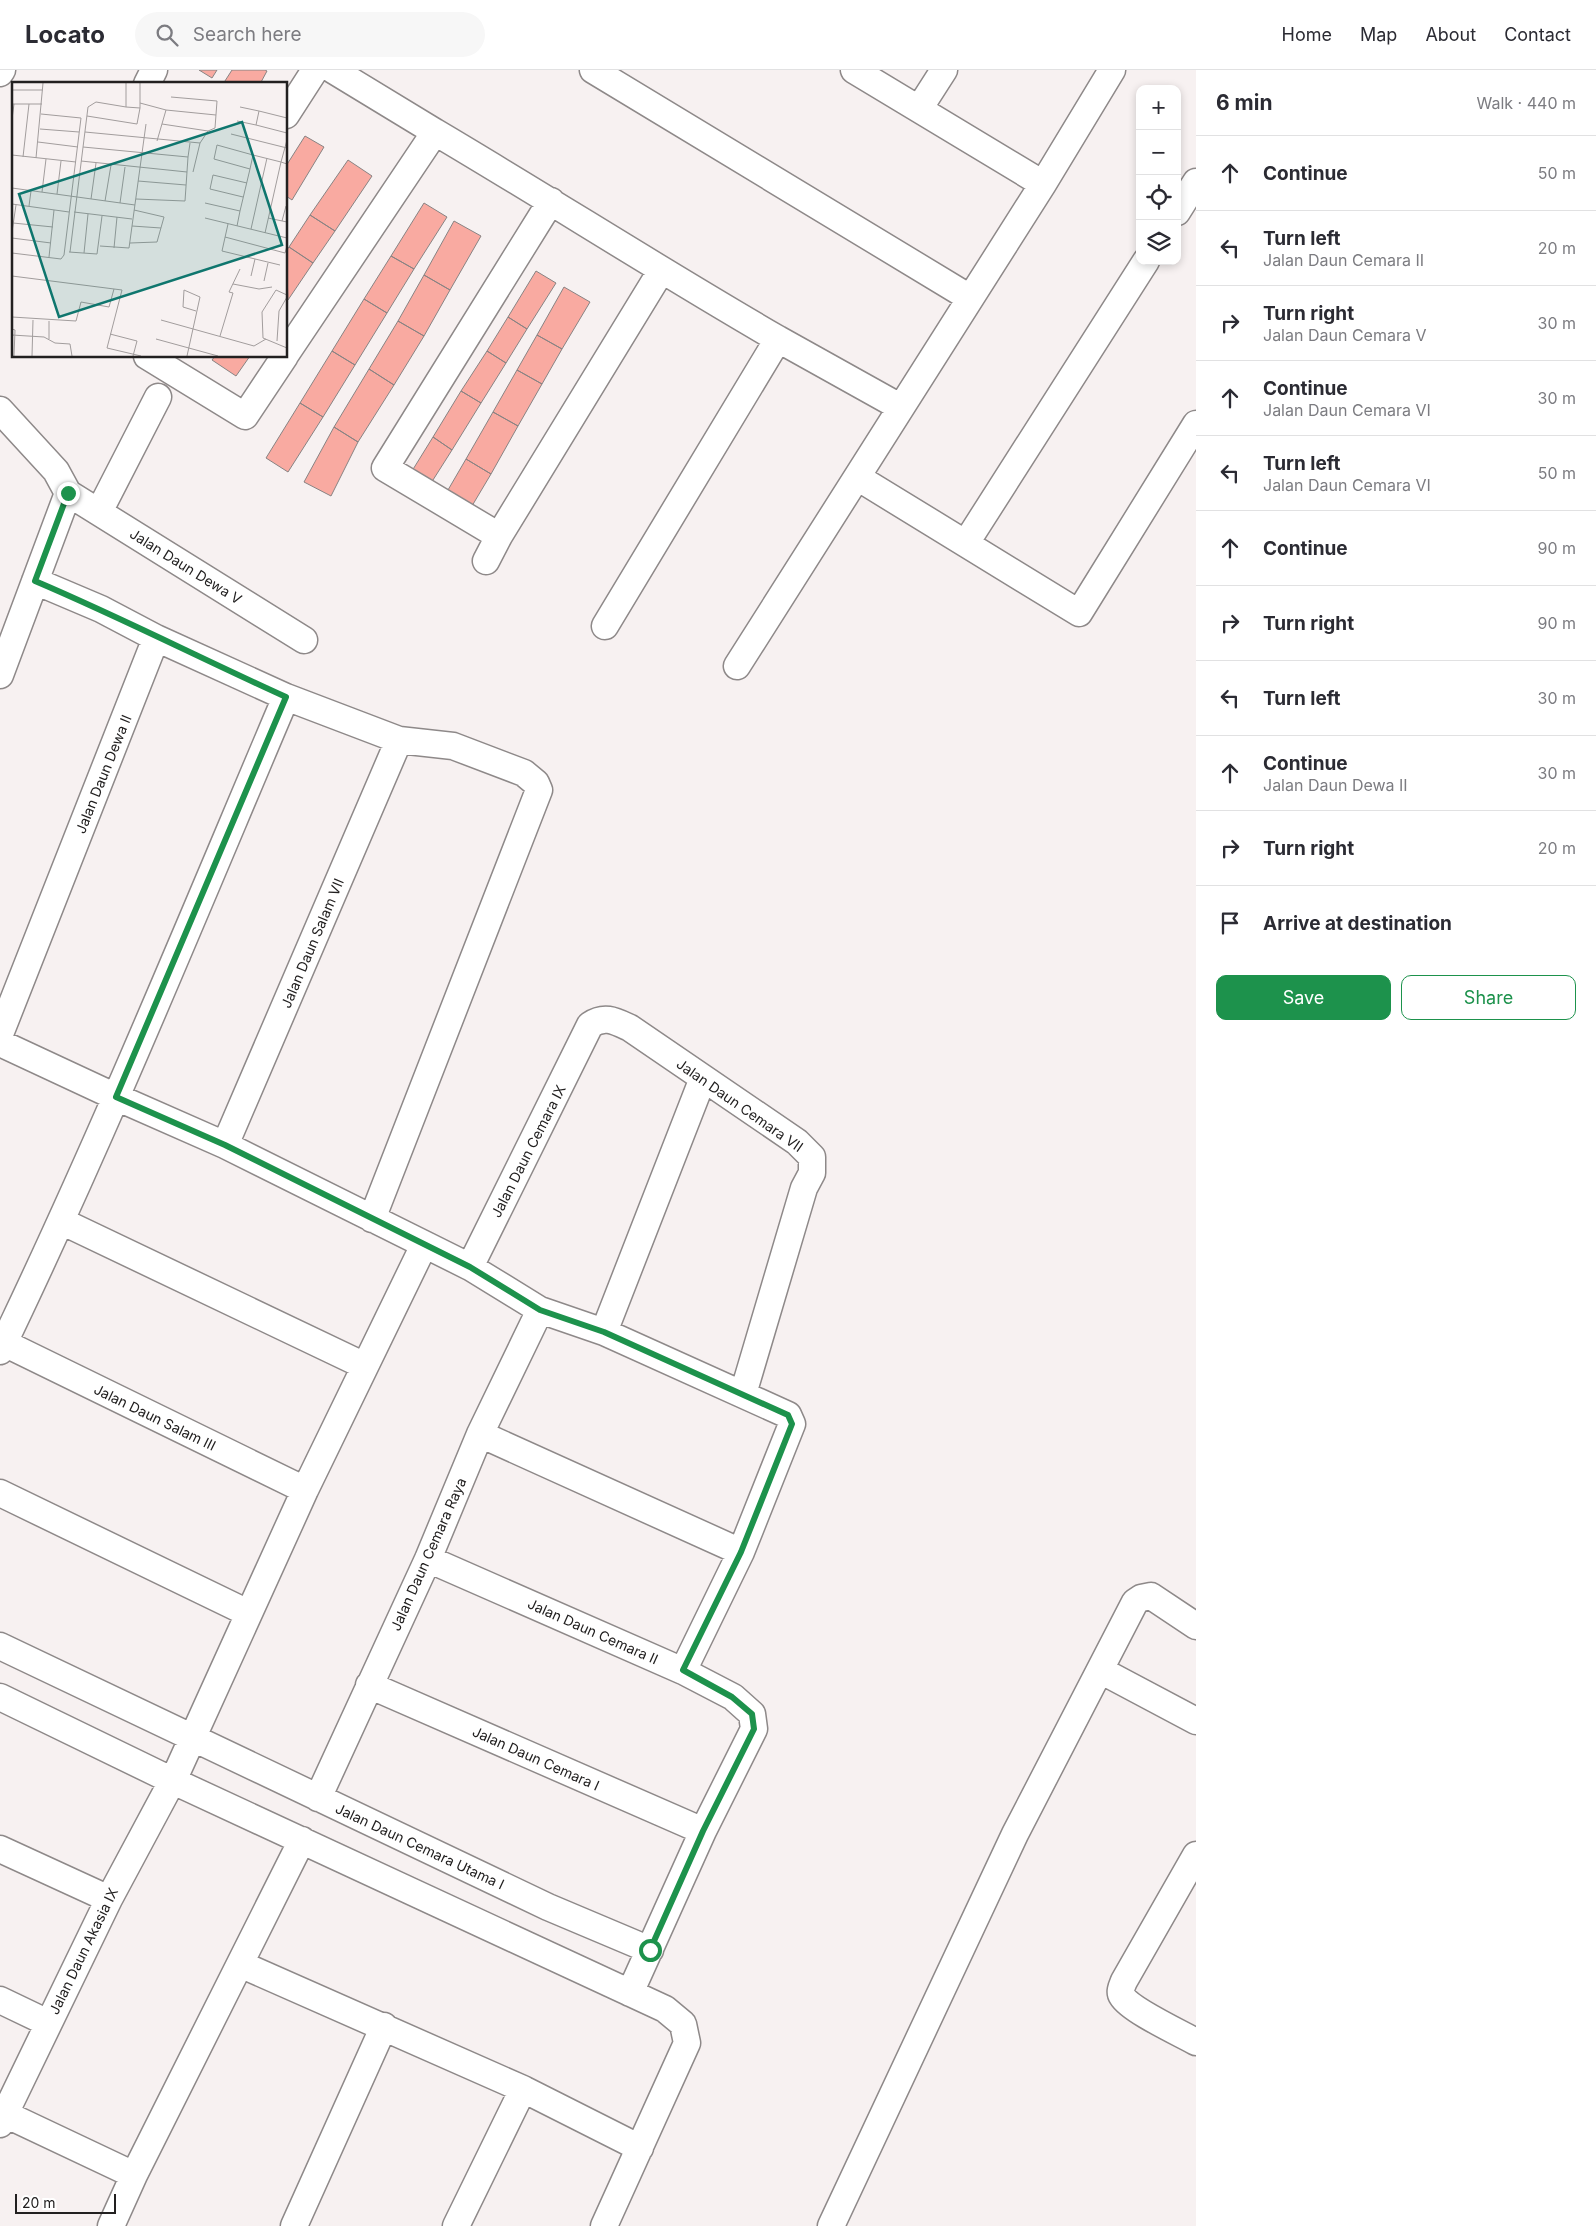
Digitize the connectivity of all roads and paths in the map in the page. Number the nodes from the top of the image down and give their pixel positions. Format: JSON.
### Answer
{"nodes":[{"id":1,"x":154,"y":70,"type":"edge"},
{"id":2,"x":315,"y":70,"type":"edge"},
{"id":3,"x":333,"y":70,"type":"edge"},
{"id":4,"x":593,"y":70,"type":"edge"},
{"id":5,"x":854,"y":70,"type":"edge"},
{"id":6,"x":944,"y":70,"type":"edge"},
{"id":7,"x":1112,"y":70,"type":"edge"},
{"id":8,"x":148,"y":82,"type":"edge"},
{"id":9,"x":919,"y":109,"type":"junction"},
{"id":10,"x":288,"y":112,"type":"edge"},
{"id":11,"x":435,"y":132,"type":"junction"},
{"id":12,"x":1196,"y":182,"type":"edge"},
{"id":13,"x":1043,"y":184,"type":"junction"},
{"id":14,"x":552,"y":201,"type":"junction"},
{"id":15,"x":1181,"y":206,"type":"edge"},
{"id":16,"x":1143,"y":265,"type":"edge"},
{"id":17,"x":661,"y":271,"type":"junction"},
{"id":18,"x":970,"y":298,"type":"junction"},
{"id":19,"x":778,"y":339,"type":"junction"},
{"id":20,"x":288,"y":352,"type":"edge"},
{"id":21,"x":149,"y":358,"type":"edge"},
{"id":22,"x":284,"y":358,"type":"edge"},
{"id":23,"x":158,"y":397,"type":"dead end"},
{"id":24,"x":900,"y":407,"type":"junction"},
{"id":25,"x":0,"y":410,"type":"edge"},
{"id":26,"x":1196,"y":424,"type":"edge"},
{"id":27,"x":857,"y":477,"type":"junction"},
{"id":28,"x":68,"y":493,"type":"junction"},
{"id":29,"x":99,"y":512,"type":"junction"},
{"id":30,"x":499,"y":536,"type":"junction"},
{"id":31,"x":966,"y":543,"type":"junction"},
{"id":32,"x":486,"y":561,"type":"dead end"},
{"id":33,"x":35,"y":581,"type":"junction"},
{"id":34,"x":605,"y":626,"type":"dead end"},
{"id":35,"x":156,"y":638,"type":"junction"},
{"id":36,"x":304,"y":640,"type":"dead end"},
{"id":37,"x":737,"y":666,"type":"dead end"},
{"id":38,"x":0,"y":675,"type":"edge"},
{"id":39,"x":286,"y":697,"type":"junction"},
{"id":40,"x":399,"y":740,"type":"junction"},
{"id":41,"x":0,"y":1034,"type":"edge"},
{"id":42,"x":586,"y":1034,"type":"joint"},
{"id":43,"x":0,"y":1042,"type":"edge"},
{"id":44,"x":703,"y":1078,"type":"junction"},
{"id":45,"x":116,"y":1097,"type":"junction"},
{"id":46,"x":225,"y":1145,"type":"junction"},
{"id":47,"x":372,"y":1220,"type":"junction"},
{"id":48,"x":61,"y":1221,"type":"junction"},
{"id":49,"x":424,"y":1245,"type":"junction"},
{"id":50,"x":470,"y":1267,"type":"junction"},
{"id":51,"x":540,"y":1310,"type":"junction"},
{"id":52,"x":604,"y":1332,"type":"junction"},
{"id":53,"x":2,"y":1347,"type":"edge"},
{"id":54,"x":365,"y":1366,"type":"junction"},
{"id":55,"x":743,"y":1394,"type":"junction"},
{"id":56,"x":480,"y":1434,"type":"junction"},
{"id":57,"x":306,"y":1490,"type":"junction"},
{"id":58,"x":0,"y":1493,"type":"edge"},
{"id":59,"x":741,"y":1552,"type":"junction"},
{"id":60,"x":428,"y":1559,"type":"junction"},
{"id":61,"x":248,"y":1613,"type":"junction"},
{"id":62,"x":1196,"y":1626,"type":"edge"},
{"id":63,"x":0,"y":1646,"type":"edge"},
{"id":64,"x":683,"y":1670,"type":"junction"},
{"id":65,"x":1100,"y":1670,"type":"junction"},
{"id":66,"x":369,"y":1685,"type":"junction"},
{"id":67,"x":0,"y":1697,"type":"edge"},
{"id":68,"x":1196,"y":1721,"type":"edge"},
{"id":69,"x":190,"y":1743,"type":"junction"},
{"id":70,"x":174,"y":1776,"type":"junction"},
{"id":71,"x":318,"y":1798,"type":"junction"},
{"id":72,"x":703,"y":1831,"type":"junction"},
{"id":73,"x":302,"y":1840,"type":"junction"},
{"id":74,"x":0,"y":1849,"type":"edge"},
{"id":75,"x":1196,"y":1855,"type":"edge"},
{"id":76,"x":109,"y":1899,"type":"junction"},
{"id":77,"x":240,"y":1964,"type":"junction"},
{"id":78,"x":640,"y":1972,"type":"junction"},
{"id":79,"x":0,"y":2000,"type":"edge"},
{"id":80,"x":48,"y":2022,"type":"junction"},
{"id":81,"x":384,"y":2026,"type":"junction"},
{"id":82,"x":1196,"y":2042,"type":"edge"},
{"id":83,"x":522,"y":2089,"type":"junction"},
{"id":84,"x":2,"y":2119,"type":"edge"},
{"id":85,"x":640,"y":2148,"type":"junction"},
{"id":86,"x":134,"y":2175,"type":"junction"},
{"id":87,"x":111,"y":2226,"type":"edge"},
{"id":88,"x":294,"y":2226,"type":"edge"},
{"id":89,"x":456,"y":2226,"type":"edge"},
{"id":90,"x":604,"y":2226,"type":"edge"},
{"id":91,"x":831,"y":2226,"type":"edge"}],
"edges":[{"from":1,"to":8,"type":"street"},
{"from":2,"to":10,"type":"street"},
{"from":3,"to":11,"type":"street"},
{"from":4,"to":18,"type":"street"},
{"from":5,"to":9,"type":"street"},
{"from":6,"to":9,"type":"street"},
{"from":7,"to":13,"type":"street"},
{"from":9,"to":13,"type":"street"},
{"from":11,"to":14,"type":"street"},
{"from":11,"to":20,"type":"street"},
{"from":12,"to":15,"type":"street"},
{"from":13,"to":18,"type":"street"},
{"from":14,"to":17,"type":"street"},
{"from":14,"to":30,"type":"street"},
{"from":16,"to":31,"type":"street"},
{"from":17,"to":19,"type":"street"},
{"from":17,"to":30,"type":"street"},
{"from":18,"to":24,"type":"street"},
{"from":19,"to":24,"type":"street"},
{"from":19,"to":34,"type":"street"},
{"from":21,"to":22,"type":"street"},
{"from":23,"to":29,"type":"street"},
{"from":24,"to":27,"type":"street"},
{"from":25,"to":28,"type":"street"},
{"from":26,"to":31,"type":"street"},
{"from":27,"to":31,"type":"street"},
{"from":27,"to":37,"type":"street"},
{"from":28,"to":29,"type":"street","name":"Jalan Daun Dewa V"},
{"from":28,"to":33,"type":"street"},
{"from":29,"to":36,"type":"street","name":"Jalan Daun Dewa V"},
{"from":30,"to":32,"type":"street"},
{"from":33,"to":35,"type":"street"},
{"from":33,"to":38,"type":"street"},
{"from":35,"to":39,"type":"street"},
{"from":35,"to":41,"type":"street","name":"Jalan Daun Dewa II"},
{"from":39,"to":40,"type":"street"},
{"from":39,"to":45,"type":"street"},
{"from":40,"to":46,"type":"street","name":"Jalan Daun Salam VII"},
{"from":40,"to":47,"type":"street"},
{"from":42,"to":44,"type":"street","name":"Jalan Daun Cemara VII"},
{"from":42,"to":50,"type":"street","name":"Jalan Daun Cemara IX"},
{"from":43,"to":45,"type":"street"},
{"from":44,"to":52,"type":"street"},
{"from":44,"to":55,"type":"street","name":"Jalan Daun Cemara VII"},
{"from":45,"to":46,"type":"street"},
{"from":45,"to":48,"type":"street"},
{"from":46,"to":47,"type":"street"},
{"from":47,"to":49,"type":"street"},
{"from":48,"to":53,"type":"street"},
{"from":48,"to":54,"type":"street"},
{"from":49,"to":50,"type":"street"},
{"from":49,"to":54,"type":"street","name":"Jalan Daun Akasia IX"},
{"from":50,"to":51,"type":"street"},
{"from":51,"to":52,"type":"street"},
{"from":51,"to":56,"type":"street","name":"Jalan Daun Cemara Raya"},
{"from":52,"to":55,"type":"street"},
{"from":53,"to":57,"type":"street","name":"Jalan Daun Salam III"},
{"from":54,"to":57,"type":"street","name":"Jalan Daun Akasia IX"},
{"from":55,"to":59,"type":"street"},
{"from":56,"to":59,"type":"street"},
{"from":56,"to":60,"type":"street","name":"Jalan Daun Cemara Raya"},
{"from":57,"to":61,"type":"street","name":"Jalan Daun Akasia IX"},
{"from":58,"to":61,"type":"street"},
{"from":59,"to":64,"type":"street"},
{"from":60,"to":64,"type":"street","name":"Jalan Daun Cemara II"},
{"from":60,"to":66,"type":"street","name":"Jalan Daun Cemara Raya"},
{"from":61,"to":69,"type":"street","name":"Jalan Daun Akasia IX"},
{"from":62,"to":65,"type":"street"},
{"from":63,"to":69,"type":"street","name":"Jalan Daun Cemara Utama I"},
{"from":64,"to":72,"type":"street","name":"Jalan Daun Cemara II"},
{"from":65,"to":68,"type":"street"},
{"from":65,"to":91,"type":"street"},
{"from":66,"to":71,"type":"street","name":"Jalan Daun Cemara Raya"},
{"from":66,"to":72,"type":"street","name":"Jalan Daun Cemara I"},
{"from":67,"to":70,"type":"street"},
{"from":69,"to":70,"type":"street","name":"Jalan Daun Akasia IX"},
{"from":69,"to":71,"type":"street","name":"Jalan Daun Cemara Utama I"},
{"from":70,"to":73,"type":"street"},
{"from":70,"to":76,"type":"street","name":"Jalan Daun Akasia IX"},
{"from":71,"to":78,"type":"street","name":"Jalan Daun Cemara Utama I"},
{"from":72,"to":78,"type":"street"},
{"from":73,"to":77,"type":"street"},
{"from":73,"to":78,"type":"street"},
{"from":74,"to":76,"type":"street"},
{"from":75,"to":82,"type":"street"},
{"from":76,"to":80,"type":"street","name":"Jalan Daun Akasia IX"},
{"from":77,"to":81,"type":"street"},
{"from":77,"to":86,"type":"street"},
{"from":78,"to":85,"type":"street"},
{"from":79,"to":80,"type":"street"},
{"from":80,"to":84,"type":"street","name":"Jalan Daun Akasia IX"},
{"from":81,"to":83,"type":"street"},
{"from":81,"to":88,"type":"street"},
{"from":83,"to":85,"type":"street"},
{"from":83,"to":89,"type":"street"},
{"from":84,"to":86,"type":"street"},
{"from":85,"to":90,"type":"street"},
{"from":86,"to":87,"type":"street"}]}
